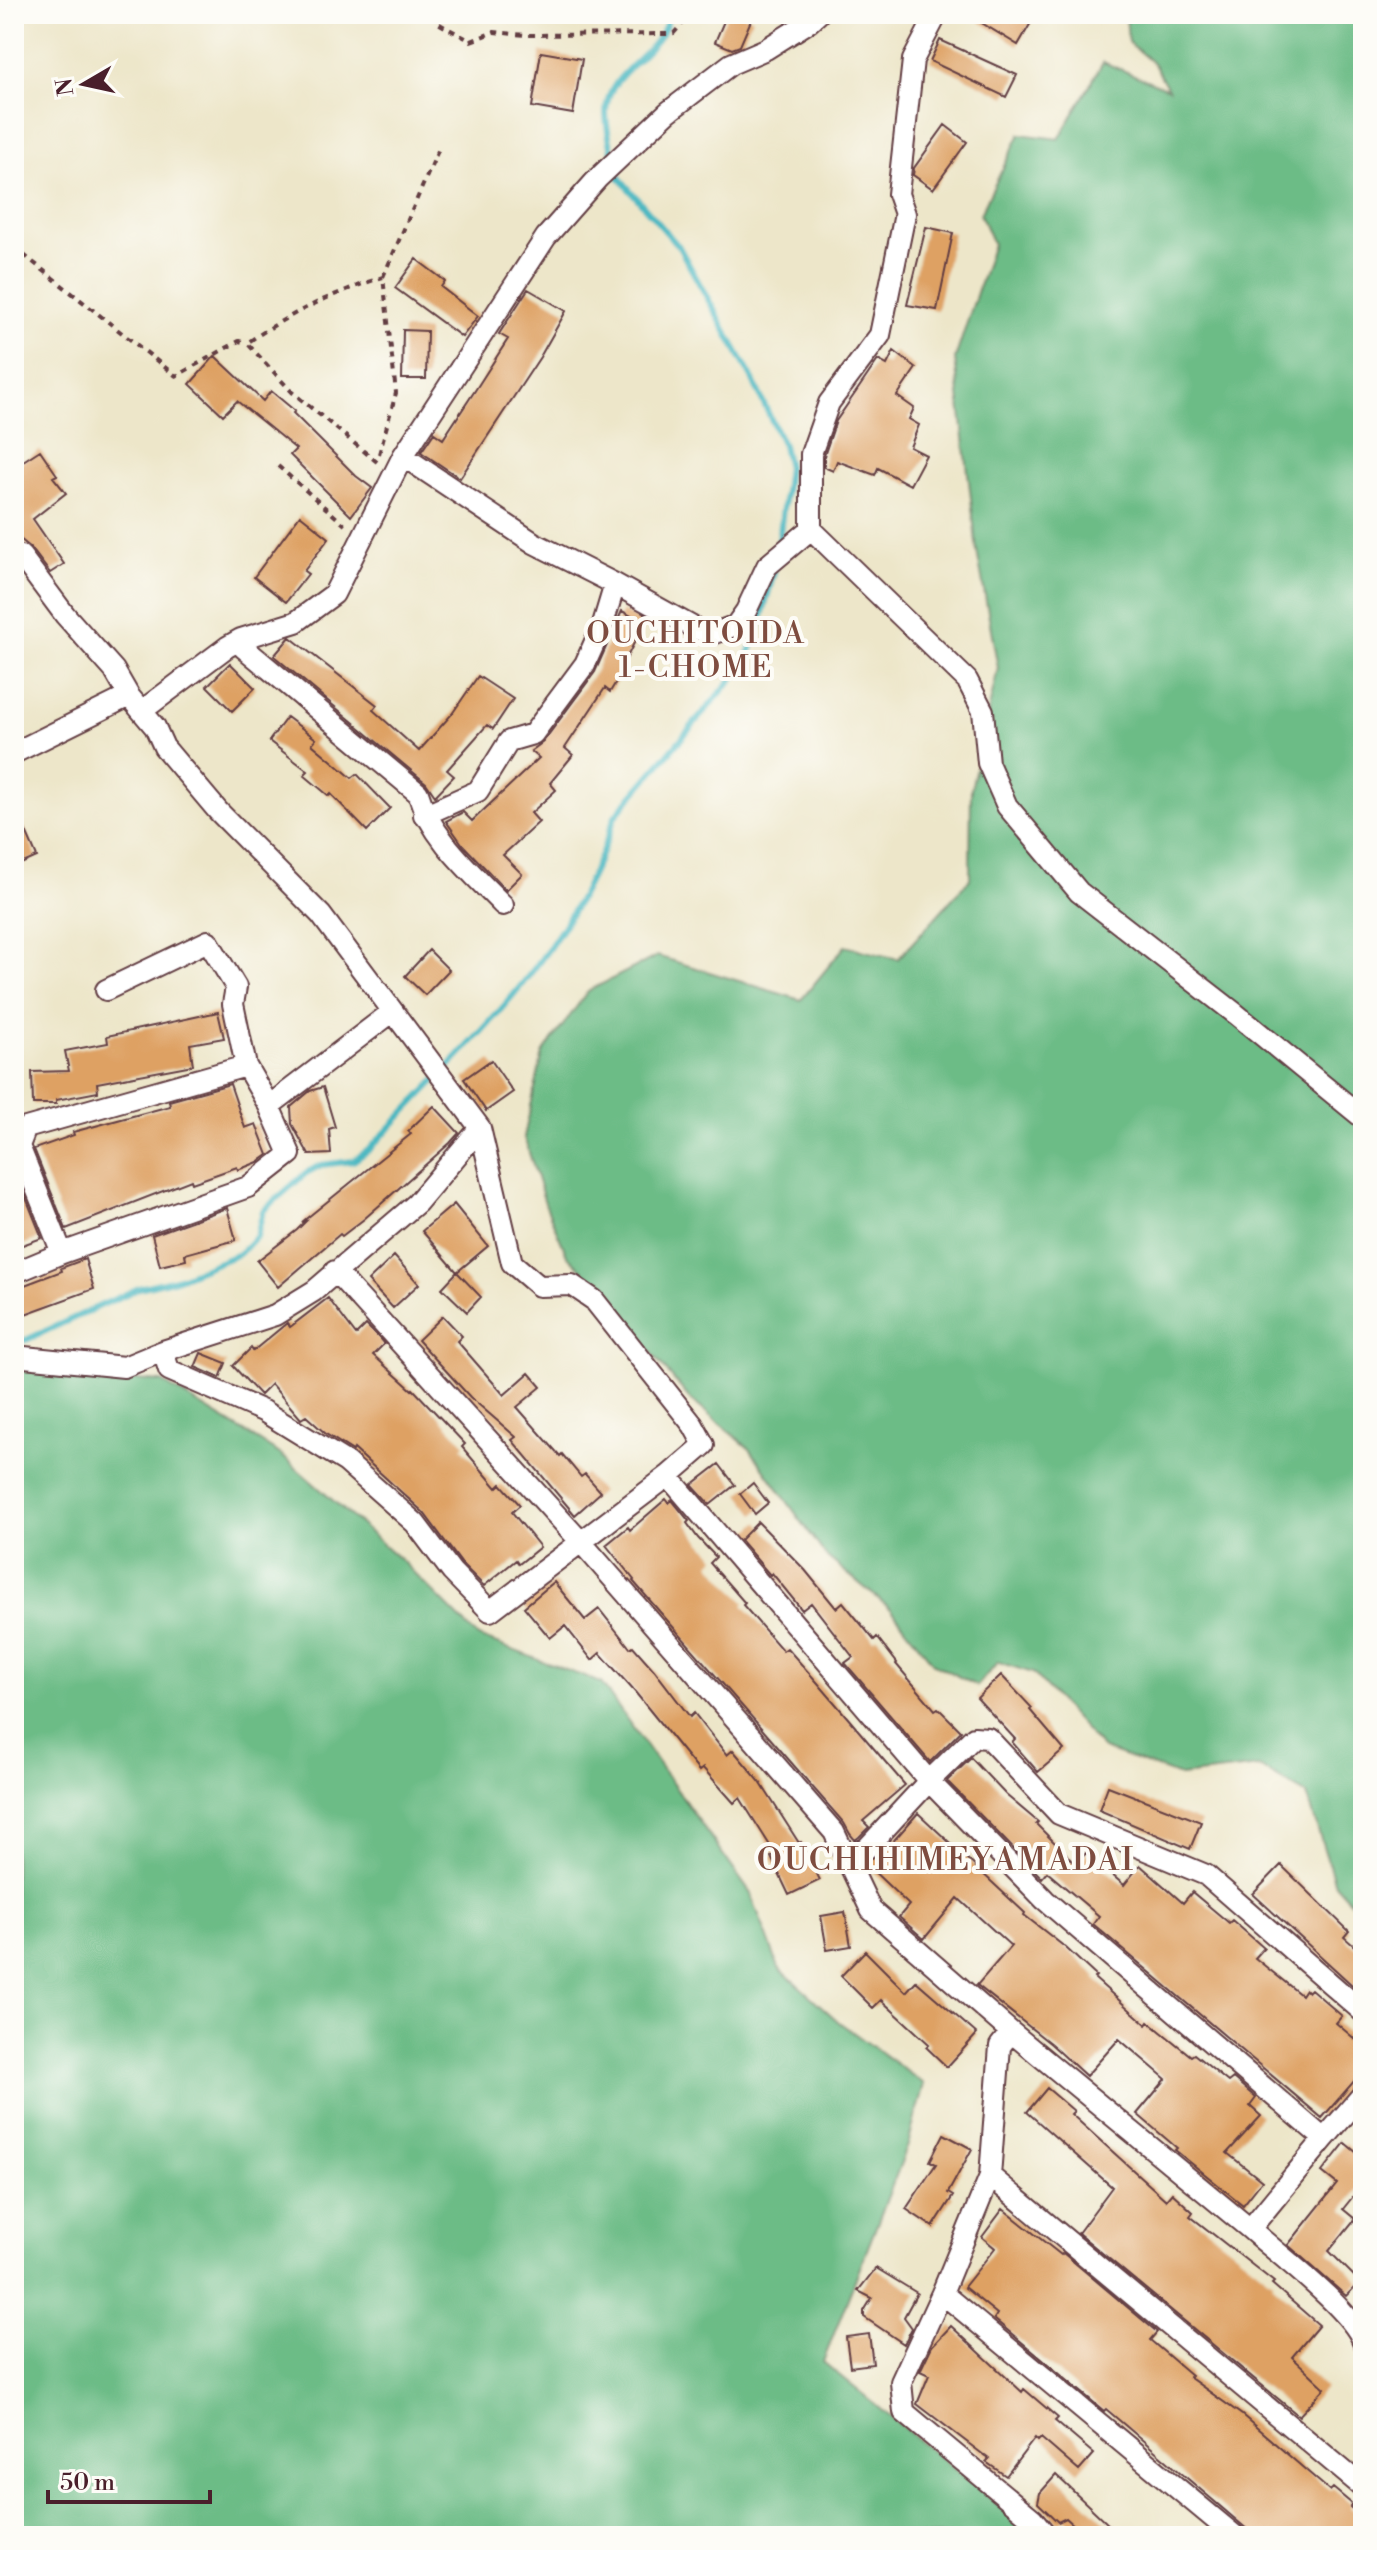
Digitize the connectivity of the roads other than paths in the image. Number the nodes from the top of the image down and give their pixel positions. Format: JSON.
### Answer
{"nodes":[{"id":1,"x":818,"y":14,"type":"edge"},
{"id":2,"x":937,"y":14,"type":"edge"},
{"id":3,"x":403,"y":456,"type":"junction"},
{"id":4,"x":811,"y":529,"type":"junction"},
{"id":5,"x":21,"y":556,"type":"dead end"},
{"id":6,"x":615,"y":584,"type":"junction"},
{"id":7,"x":241,"y":639,"type":"junction"},
{"id":8,"x":136,"y":703,"type":"junction"},
{"id":9,"x":14,"y":753,"type":"edge"},
{"id":10,"x":424,"y":815,"type":"junction"},
{"id":11,"x":503,"y":905,"type":"dead end"},
{"id":12,"x":106,"y":990,"type":"dead end"},
{"id":13,"x":392,"y":1012,"type":"junction"},
{"id":14,"x":246,"y":1066,"type":"junction"},
{"id":15,"x":269,"y":1106,"type":"junction"},
{"id":16,"x":1363,"y":1118,"type":"edge"},
{"id":17,"x":480,"y":1128,"type":"junction"},
{"id":18,"x":62,"y":1253,"type":"junction"},
{"id":19,"x":335,"y":1271,"type":"junction"},
{"id":20,"x":14,"y":1273,"type":"edge"},
{"id":21,"x":163,"y":1351,"type":"junction"},
{"id":22,"x":14,"y":1356,"type":"edge"},
{"id":23,"x":668,"y":1476,"type":"junction"},
{"id":24,"x":581,"y":1542,"type":"junction"},
{"id":25,"x":929,"y":1781,"type":"junction"},
{"id":26,"x":847,"y":1858,"type":"junction"},
{"id":27,"x":1363,"y":2012,"type":"edge"},
{"id":28,"x":1011,"y":2032,"type":"junction"},
{"id":29,"x":1363,"y":2094,"type":"edge"},
{"id":30,"x":1324,"y":2139,"type":"junction"},
{"id":31,"x":990,"y":2176,"type":"junction"},
{"id":32,"x":1250,"y":2229,"type":"junction"},
{"id":33,"x":942,"y":2293,"type":"junction"},
{"id":34,"x":1363,"y":2341,"type":"edge"},
{"id":35,"x":1363,"y":2487,"type":"edge"},
{"id":36,"x":1047,"y":2536,"type":"edge"},
{"id":37,"x":1235,"y":2536,"type":"edge"}],
"edges":[{"from":1,"to":3,"type":"street"},
{"from":2,"to":4,"type":"street"},
{"from":3,"to":6,"type":"street"},
{"from":3,"to":7,"type":"street"},
{"from":4,"to":6,"type":"street"},
{"from":4,"to":16,"type":"street"},
{"from":5,"to":8,"type":"street"},
{"from":6,"to":10,"type":"street"},
{"from":7,"to":8,"type":"street"},
{"from":7,"to":10,"type":"street"},
{"from":8,"to":9,"type":"street"},
{"from":8,"to":13,"type":"street"},
{"from":10,"to":11,"type":"street"},
{"from":12,"to":14,"type":"street"},
{"from":13,"to":15,"type":"street"},
{"from":13,"to":17,"type":"street"},
{"from":14,"to":15,"type":"street"},
{"from":14,"to":18,"type":"street"},
{"from":15,"to":18,"type":"street"},
{"from":17,"to":19,"type":"street"},
{"from":17,"to":23,"type":"street"},
{"from":18,"to":20,"type":"street"},
{"from":19,"to":21,"type":"street"},
{"from":19,"to":24,"type":"street"},
{"from":21,"to":22,"type":"street"},
{"from":21,"to":24,"type":"street"},
{"from":23,"to":24,"type":"street"},
{"from":23,"to":25,"type":"street"},
{"from":24,"to":26,"type":"street"},
{"from":25,"to":26,"type":"street"},
{"from":25,"to":27,"type":"street"},
{"from":25,"to":30,"type":"street"},
{"from":26,"to":28,"type":"street"},
{"from":28,"to":31,"type":"street"},
{"from":28,"to":32,"type":"street"},
{"from":29,"to":30,"type":"street"},
{"from":30,"to":32,"type":"street"},
{"from":31,"to":33,"type":"street"},
{"from":31,"to":35,"type":"street"},
{"from":32,"to":34,"type":"street"},
{"from":33,"to":36,"type":"street"},
{"from":33,"to":37,"type":"street"}]}
